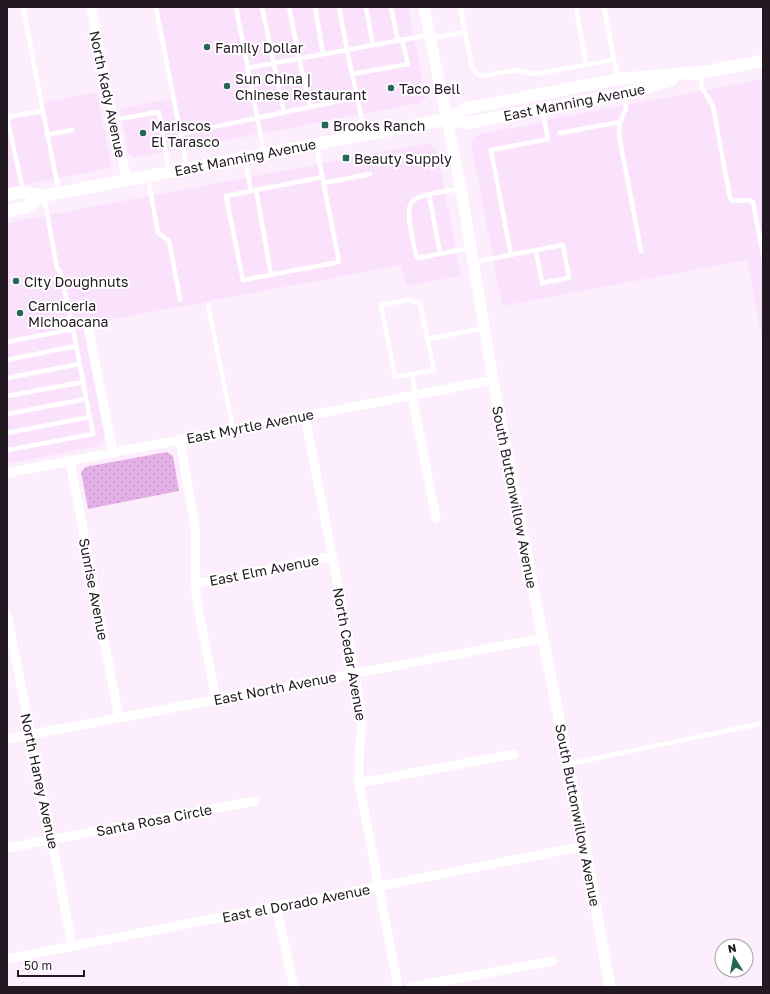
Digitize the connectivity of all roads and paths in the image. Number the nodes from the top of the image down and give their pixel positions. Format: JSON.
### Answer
{"nodes":[{"id":1,"x":23,"y":7,"type":"edge"},
{"id":2,"x":91,"y":7,"type":"edge"},
{"id":3,"x":156,"y":7,"type":"edge"},
{"id":4,"x":236,"y":7,"type":"edge"},
{"id":5,"x":262,"y":7,"type":"edge"},
{"id":6,"x":289,"y":7,"type":"edge"},
{"id":7,"x":315,"y":7,"type":"edge"},
{"id":8,"x":339,"y":7,"type":"edge"},
{"id":9,"x":366,"y":7,"type":"edge"},
{"id":10,"x":391,"y":7,"type":"edge"},
{"id":11,"x":424,"y":7,"type":"edge"},
{"id":12,"x":462,"y":7,"type":"edge"},
{"id":13,"x":576,"y":7,"type":"edge"},
{"id":14,"x":604,"y":7,"type":"edge"},
{"id":15,"x":465,"y":32,"type":"junction"},
{"id":16,"x":430,"y":36,"type":"junction"},
{"id":17,"x":400,"y":40,"type":"junction"},
{"id":18,"x":373,"y":45,"type":"junction"},
{"id":19,"x":347,"y":50,"type":"junction"},
{"id":20,"x":323,"y":54,"type":"junction"},
{"id":21,"x":298,"y":58,"type":"junction"},
{"id":22,"x":614,"y":60,"type":"junction"},
{"id":23,"x":763,"y":61,"type":"edge"},
{"id":24,"x":273,"y":63,"type":"junction"},
{"id":25,"x":586,"y":64,"type":"junction"},
{"id":26,"x":248,"y":68,"type":"junction"},
{"id":27,"x":700,"y":72,"type":"junction"},
{"id":28,"x":353,"y":74,"type":"junction"},
{"id":29,"x":618,"y":79,"type":"junction"},
{"id":30,"x":624,"y":94,"type":"junction"},
{"id":31,"x":358,"y":98,"type":"junction"},
{"id":32,"x":310,"y":107,"type":"junction"},
{"id":33,"x":545,"y":109,"type":"junction"},
{"id":34,"x":43,"y":111,"type":"junction"},
{"id":35,"x":284,"y":112,"type":"junction"},
{"id":36,"x":7,"y":117,"type":"edge"},
{"id":37,"x":257,"y":119,"type":"junction"},
{"id":38,"x":448,"y":119,"type":"junction"},
{"id":39,"x":113,"y":120,"type":"junction"},
{"id":40,"x":620,"y":122,"type":"junction"},
{"id":41,"x":72,"y":130,"type":"dead end"},
{"id":42,"x":560,"y":133,"type":"dead end"},
{"id":43,"x":180,"y":134,"type":"junction"},
{"id":44,"x":365,"y":134,"type":"junction"},
{"id":45,"x":47,"y":135,"type":"junction"},
{"id":46,"x":316,"y":144,"type":"junction"},
{"id":47,"x":264,"y":154,"type":"junction"},
{"id":48,"x":245,"y":157,"type":"junction"},
{"id":49,"x":187,"y":168,"type":"junction"},
{"id":50,"x":169,"y":172,"type":"junction"},
{"id":51,"x":370,"y":174,"type":"dead end"},
{"id":52,"x":148,"y":176,"type":"junction"},
{"id":53,"x":323,"y":177,"type":"junction"},
{"id":54,"x":126,"y":180,"type":"junction"},
{"id":55,"x":324,"y":183,"type":"junction"},
{"id":56,"x":462,"y":189,"type":"junction"},
{"id":57,"x":253,"y":190,"type":"junction"},
{"id":58,"x":23,"y":192,"type":"junction"},
{"id":59,"x":59,"y":193,"type":"junction"},
{"id":60,"x":429,"y":194,"type":"junction"},
{"id":61,"x":7,"y":195,"type":"edge"},
{"id":62,"x":43,"y":196,"type":"junction"},
{"id":63,"x":7,"y":212,"type":"edge"},
{"id":64,"x":471,"y":248,"type":"junction"},
{"id":65,"x":536,"y":250,"type":"junction"},
{"id":66,"x":641,"y":251,"type":"dead end"},
{"id":67,"x":440,"y":254,"type":"junction"},
{"id":68,"x":511,"y":255,"type":"junction"},
{"id":69,"x":763,"y":255,"type":"edge"},
{"id":70,"x":473,"y":262,"type":"junction"},
{"id":71,"x":272,"y":275,"type":"junction"},
{"id":72,"x":180,"y":299,"type":"dead end"},
{"id":73,"x":208,"y":305,"type":"dead end"},
{"id":74,"x":71,"y":322,"type":"dead end"},
{"id":75,"x":88,"y":326,"type":"dead end"},
{"id":76,"x":484,"y":328,"type":"junction"},
{"id":77,"x":428,"y":339,"type":"junction"},
{"id":78,"x":7,"y":342,"type":"edge"},
{"id":79,"x":76,"y":346,"type":"junction"},
{"id":80,"x":7,"y":360,"type":"edge"},
{"id":81,"x":80,"y":364,"type":"junction"},
{"id":82,"x":412,"y":374,"type":"junction"},
{"id":83,"x":7,"y":378,"type":"edge"},
{"id":84,"x":493,"y":380,"type":"junction"},
{"id":85,"x":83,"y":382,"type":"junction"},
{"id":86,"x":414,"y":395,"type":"junction"},
{"id":87,"x":7,"y":396,"type":"edge"},
{"id":88,"x":86,"y":399,"type":"junction"},
{"id":89,"x":7,"y":414,"type":"edge"},
{"id":90,"x":305,"y":416,"type":"junction"},
{"id":91,"x":90,"y":417,"type":"junction"},
{"id":92,"x":233,"y":429,"type":"junction"},
{"id":93,"x":7,"y":433,"type":"edge"},
{"id":94,"x":180,"y":440,"type":"junction"},
{"id":95,"x":7,"y":448,"type":"edge"},
{"id":96,"x":113,"y":452,"type":"junction"},
{"id":97,"x":70,"y":460,"type":"junction"},
{"id":98,"x":7,"y":473,"type":"edge"},
{"id":99,"x":436,"y":518,"type":"dead end"},
{"id":100,"x":332,"y":556,"type":"junction"},
{"id":101,"x":196,"y":584,"type":"junction"},
{"id":102,"x":7,"y":615,"type":"edge"},
{"id":103,"x":543,"y":638,"type":"junction"},
{"id":104,"x":355,"y":673,"type":"junction"},
{"id":105,"x":216,"y":699,"type":"junction"},
{"id":106,"x":119,"y":718,"type":"junction"},
{"id":107,"x":759,"y":724,"type":"dead end"},
{"id":108,"x":30,"y":735,"type":"junction"},
{"id":109,"x":7,"y":739,"type":"edge"},
{"id":110,"x":514,"y":754,"type":"dead end"},
{"id":111,"x":569,"y":764,"type":"junction"},
{"id":112,"x":359,"y":783,"type":"junction"},
{"id":113,"x":255,"y":801,"type":"dead end"},
{"id":114,"x":53,"y":839,"type":"junction"},
{"id":115,"x":585,"y":846,"type":"junction"},
{"id":116,"x":7,"y":848,"type":"edge"},
{"id":117,"x":378,"y":887,"type":"junction"},
{"id":118,"x":276,"y":906,"type":"junction"},
{"id":119,"x":72,"y":946,"type":"junction"},
{"id":120,"x":7,"y":959,"type":"edge"},
{"id":121,"x":553,"y":961,"type":"dead end"},
{"id":122,"x":294,"y":987,"type":"edge"},
{"id":123,"x":398,"y":987,"type":"edge"},
{"id":124,"x":411,"y":987,"type":"edge"},
{"id":125,"x":610,"y":987,"type":"edge"}],
"edges":[{"from":1,"to":34,"type":"lane"},
{"from":2,"to":39,"type":"street","name":"North Kady Avenue"},
{"from":3,"to":43,"type":"lane"},
{"from":4,"to":26,"type":"lane"},
{"from":5,"to":24,"type":"lane"},
{"from":6,"to":21,"type":"lane"},
{"from":7,"to":20,"type":"lane"},
{"from":8,"to":19,"type":"lane"},
{"from":9,"to":18,"type":"lane"},
{"from":10,"to":17,"type":"lane"},
{"from":11,"to":16,"type":"street","name":"South Buttonwillow Avenue"},
{"from":12,"to":15,"type":"lane"},
{"from":13,"to":25,"type":"lane"},
{"from":14,"to":22,"type":"lane"},
{"from":15,"to":16,"type":"lane"},
{"from":15,"to":25,"type":"lane"},
{"from":16,"to":17,"type":"lane"},
{"from":16,"to":38,"type":"street","name":"South Buttonwillow Avenue"},
{"from":17,"to":18,"type":"lane"},
{"from":17,"to":28,"type":"lane"},
{"from":18,"to":19,"type":"lane"},
{"from":19,"to":20,"type":"lane"},
{"from":19,"to":28,"type":"lane"},
{"from":20,"to":21,"type":"lane"},
{"from":21,"to":24,"type":"lane"},
{"from":21,"to":32,"type":"lane"},
{"from":22,"to":25,"type":"lane"},
{"from":22,"to":29,"type":"lane"},
{"from":23,"to":27,"type":"main road","name":"East Manning Avenue"},
{"from":24,"to":26,"type":"lane"},
{"from":24,"to":35,"type":"lane"},
{"from":26,"to":37,"type":"lane"},
{"from":27,"to":29,"type":"main road","name":"East Manning Avenue"},
{"from":27,"to":30,"type":"main road","name":"East Manning Avenue"},
{"from":27,"to":69,"type":"lane"},
{"from":28,"to":31,"type":"lane"},
{"from":29,"to":33,"type":"main road"},
{"from":29,"to":38,"type":"main road","name":"East Manning Avenue"},
{"from":30,"to":33,"type":"main road","name":"East Manning Avenue"},
{"from":30,"to":40,"type":"lane"},
{"from":31,"to":32,"type":"lane"},
{"from":31,"to":44,"type":"lane"},
{"from":32,"to":35,"type":"lane"},
{"from":33,"to":38,"type":"main road","name":"East Manning Avenue"},
{"from":33,"to":68,"type":"lane"},
{"from":34,"to":36,"type":"lane"},
{"from":34,"to":45,"type":"lane"},
{"from":35,"to":37,"type":"lane"},
{"from":36,"to":58,"type":"lane"},
{"from":37,"to":43,"type":"lane"},
{"from":37,"to":47,"type":"lane"},
{"from":38,"to":44,"type":"main road","name":"East Manning Avenue"},
{"from":38,"to":56,"type":"street","name":"South Buttonwillow Avenue"},
{"from":39,"to":50,"type":"lane"},
{"from":39,"to":54,"type":"street","name":"North Kady Avenue"},
{"from":40,"to":42,"type":"lane"},
{"from":40,"to":66,"type":"lane"},
{"from":41,"to":45,"type":"lane"},
{"from":43,"to":49,"type":"lane"},
{"from":44,"to":46,"type":"main road","name":"East Manning Avenue"},
{"from":45,"to":59,"type":"lane"},
{"from":46,"to":47,"type":"main road","name":"East Manning Avenue"},
{"from":46,"to":53,"type":"lane"},
{"from":47,"to":48,"type":"main road","name":"East Manning Avenue"},
{"from":48,"to":49,"type":"main road","name":"East Manning Avenue"},
{"from":48,"to":57,"type":"lane"},
{"from":49,"to":50,"type":"main road","name":"East Manning Avenue"},
{"from":50,"to":52,"type":"main road","name":"East Manning Avenue"},
{"from":51,"to":55,"type":"lane"},
{"from":52,"to":54,"type":"main road","name":"East Manning Avenue"},
{"from":52,"to":72,"type":"lane"},
{"from":53,"to":55,"type":"lane"},
{"from":53,"to":57,"type":"lane"},
{"from":54,"to":59,"type":"main road","name":"East Manning Avenue"},
{"from":55,"to":71,"type":"lane"},
{"from":56,"to":60,"type":"lane"},
{"from":56,"to":64,"type":"street","name":"South Buttonwillow Avenue"},
{"from":57,"to":71,"type":"lane"},
{"from":57,"to":71,"type":"lane"},
{"from":58,"to":61,"type":"main road","name":"East Manning Avenue"},
{"from":58,"to":62,"type":"main road","name":"East Manning Avenue"},
{"from":59,"to":62,"type":"main road","name":"East Manning Avenue"},
{"from":60,"to":67,"type":"lane"},
{"from":60,"to":67,"type":"lane"},
{"from":62,"to":63,"type":"main road","name":"East Manning Avenue"},
{"from":62,"to":74,"type":"lane"},
{"from":64,"to":67,"type":"lane"},
{"from":64,"to":70,"type":"street","name":"South Buttonwillow Avenue"},
{"from":65,"to":65,"type":"lane"},
{"from":65,"to":68,"type":"lane"},
{"from":68,"to":70,"type":"lane"},
{"from":70,"to":76,"type":"street","name":"South Buttonwillow Avenue"},
{"from":73,"to":92,"type":"lane"},
{"from":75,"to":96,"type":"street"},
{"from":76,"to":77,"type":"lane"},
{"from":76,"to":84,"type":"street","name":"South Buttonwillow Avenue"},
{"from":77,"to":82,"type":"lane"},
{"from":77,"to":82,"type":"lane"},
{"from":78,"to":79,"type":"lane"},
{"from":79,"to":80,"type":"lane"},
{"from":79,"to":81,"type":"lane"},
{"from":81,"to":83,"type":"lane"},
{"from":81,"to":85,"type":"lane"},
{"from":82,"to":86,"type":"lane"},
{"from":84,"to":86,"type":"street","name":"East Myrtle Avenue"},
{"from":84,"to":103,"type":"street","name":"South Buttonwillow Avenue"},
{"from":85,"to":87,"type":"lane"},
{"from":85,"to":88,"type":"lane"},
{"from":86,"to":90,"type":"street","name":"East Myrtle Avenue"},
{"from":86,"to":99,"type":"street"},
{"from":88,"to":89,"type":"lane"},
{"from":88,"to":91,"type":"lane"},
{"from":90,"to":92,"type":"street","name":"East Myrtle Avenue"},
{"from":90,"to":100,"type":"street","name":"North Cedar Avenue"},
{"from":91,"to":93,"type":"lane"},
{"from":91,"to":95,"type":"lane"},
{"from":92,"to":94,"type":"street","name":"East Myrtle Avenue"},
{"from":94,"to":96,"type":"street","name":"East Myrtle Avenue"},
{"from":94,"to":101,"type":"street"},
{"from":96,"to":97,"type":"street","name":"East Myrtle Avenue"},
{"from":97,"to":98,"type":"street","name":"East Myrtle Avenue"},
{"from":97,"to":106,"type":"street","name":"Sunrise Avenue"},
{"from":100,"to":101,"type":"street","name":"East Elm Avenue"},
{"from":100,"to":104,"type":"street","name":"North Cedar Avenue"},
{"from":101,"to":105,"type":"street"},
{"from":102,"to":108,"type":"street","name":"North Haney Avenue"},
{"from":103,"to":104,"type":"street","name":"East North Avenue"},
{"from":103,"to":111,"type":"street","name":"South Buttonwillow Avenue"},
{"from":104,"to":105,"type":"street","name":"East North Avenue"},
{"from":104,"to":112,"type":"street","name":"North Cedar Avenue"},
{"from":105,"to":106,"type":"street","name":"East North Avenue"},
{"from":106,"to":108,"type":"street","name":"East North Avenue"},
{"from":107,"to":111,"type":"lane"},
{"from":108,"to":109,"type":"street","name":"East North Avenue"},
{"from":108,"to":114,"type":"street","name":"North Haney Avenue"},
{"from":110,"to":112,"type":"street"},
{"from":111,"to":115,"type":"street","name":"South Buttonwillow Avenue"},
{"from":112,"to":117,"type":"street","name":"North Cedar Avenue"},
{"from":113,"to":114,"type":"street","name":"Santa Rosa Circle"},
{"from":114,"to":116,"type":"street","name":"Santa Rosa Circle"},
{"from":114,"to":119,"type":"street","name":"North Haney Avenue"},
{"from":115,"to":117,"type":"street","name":"East el Dorado Avenue"},
{"from":115,"to":125,"type":"street","name":"South Buttonwillow Avenue"},
{"from":117,"to":118,"type":"street","name":"East el Dorado Avenue"},
{"from":117,"to":123,"type":"street","name":"North Cedar Avenue"},
{"from":118,"to":119,"type":"street","name":"East el Dorado Avenue"},
{"from":118,"to":122,"type":"street"},
{"from":119,"to":120,"type":"street","name":"East el Dorado Avenue"},
{"from":121,"to":124,"type":"street"}]}
